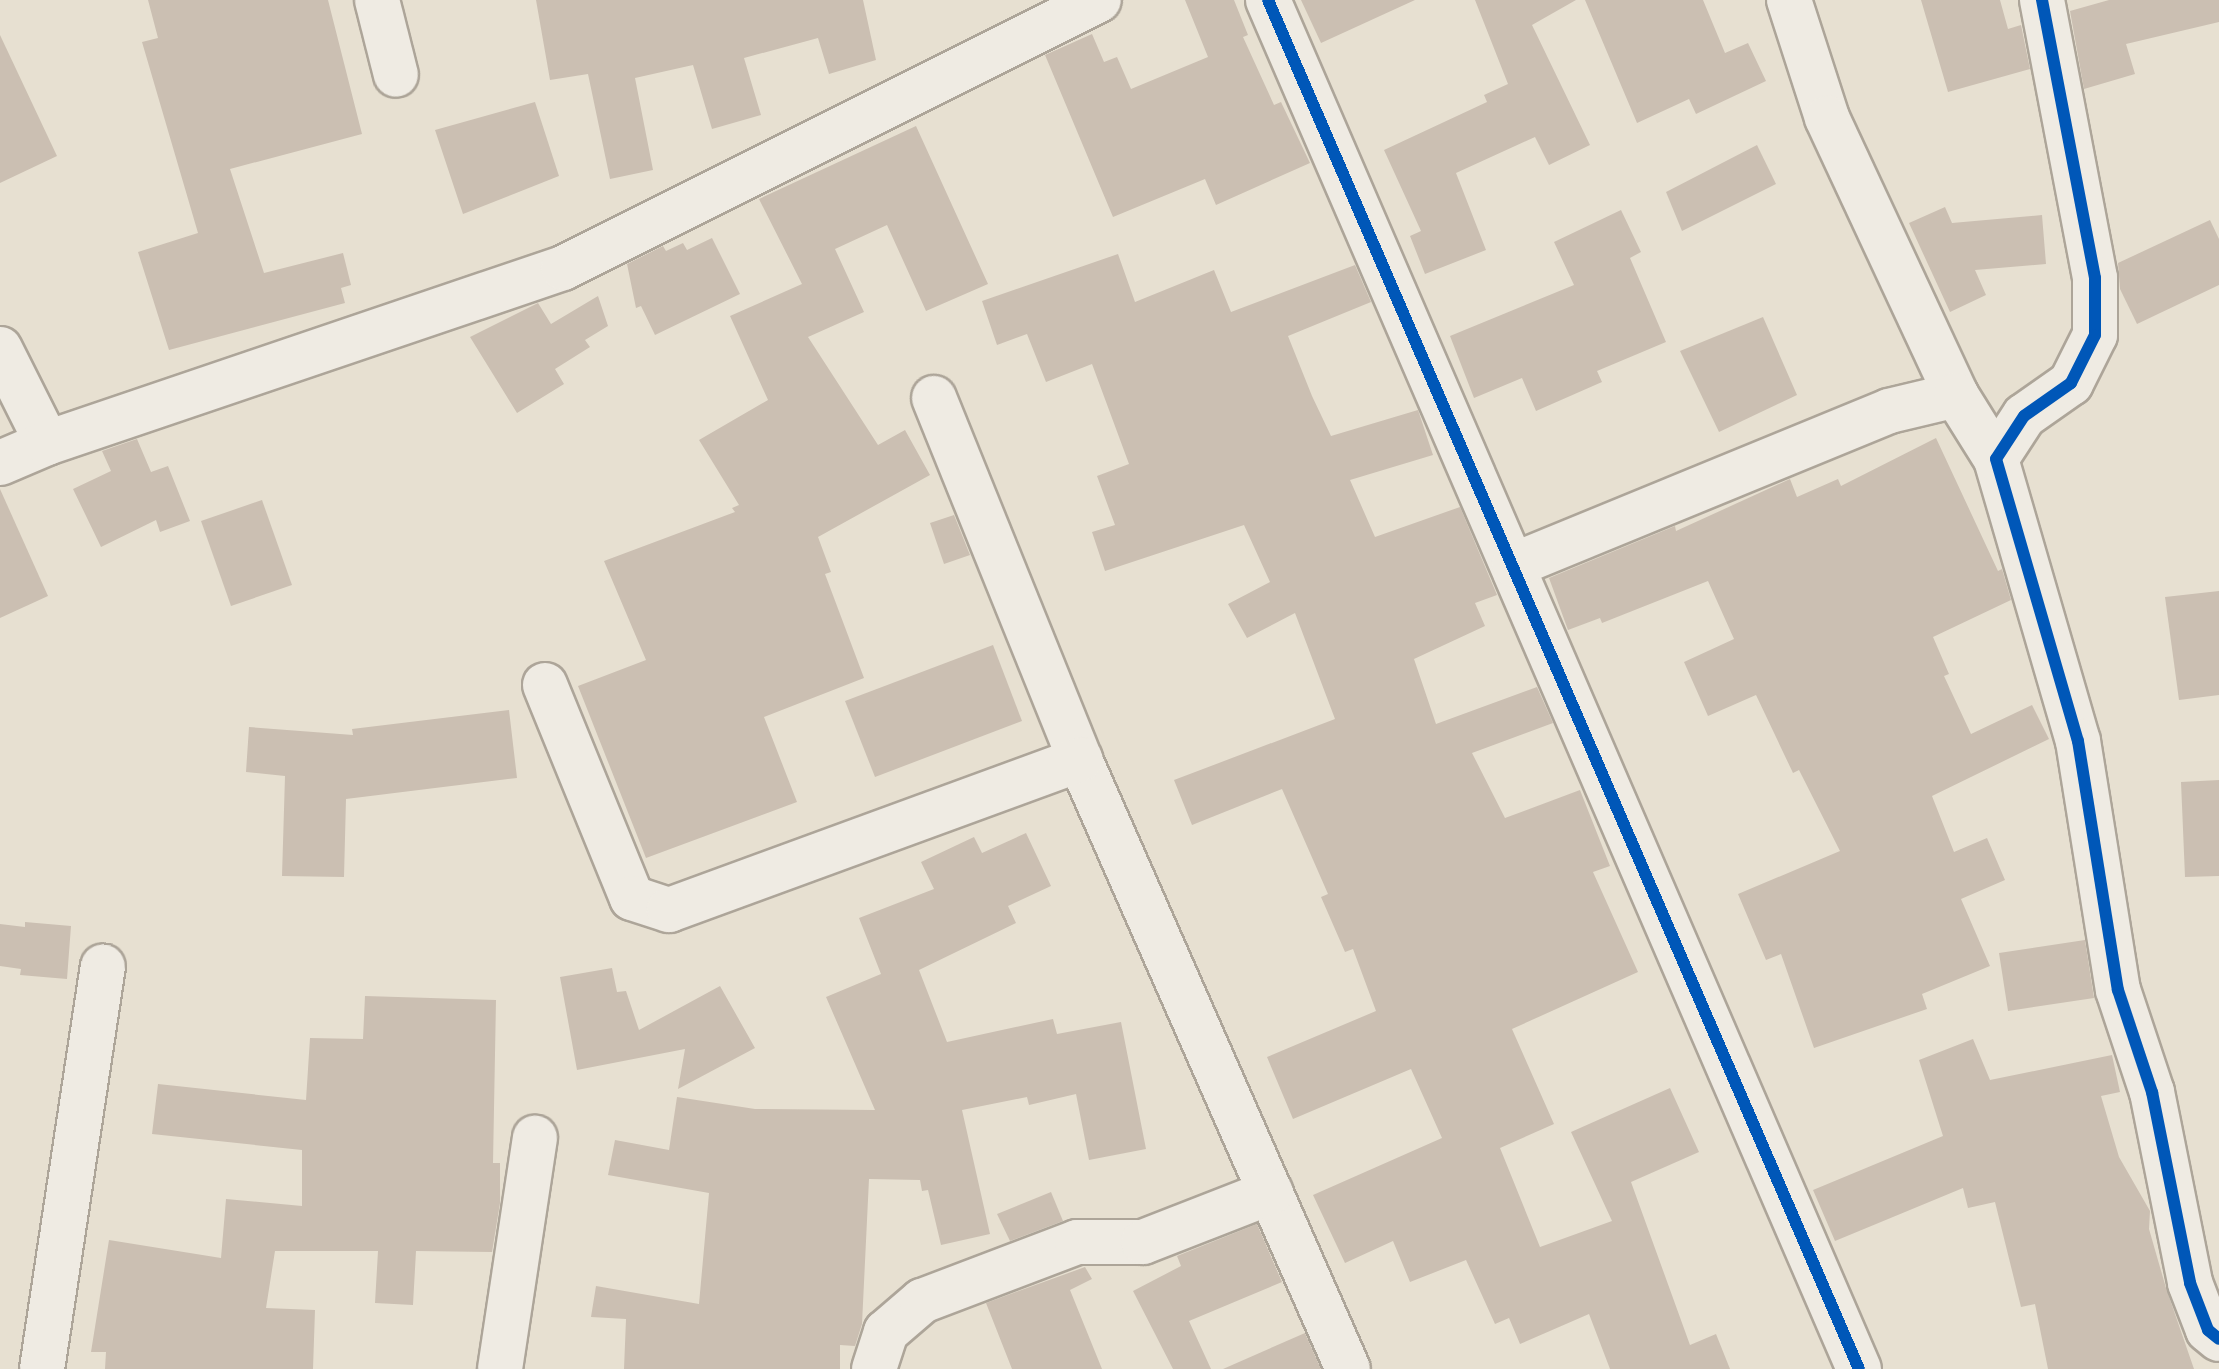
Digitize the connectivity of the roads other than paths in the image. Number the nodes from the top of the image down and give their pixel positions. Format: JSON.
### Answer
{"nodes":[{"id":1,"x":377,"y":0,"type":"edge"},
{"id":2,"x":1268,"y":0,"type":"edge"},
{"id":3,"x":1789,"y":0,"type":"edge"},
{"id":4,"x":2042,"y":0,"type":"edge"},
{"id":5,"x":1080,"y":4,"type":"edge"},
{"id":6,"x":396,"y":75,"type":"dead end"},
{"id":7,"x":0,"y":349,"type":"edge"},
{"id":8,"x":1956,"y":395,"type":"junction"},
{"id":9,"x":934,"y":398,"type":"dead end"},
{"id":10,"x":47,"y":443,"type":"junction"},
{"id":11,"x":1996,"y":459,"type":"junction"},
{"id":12,"x":0,"y":463,"type":"edge"},
{"id":13,"x":1514,"y":565,"type":"junction"},
{"id":14,"x":545,"y":685,"type":"dead end"},
{"id":15,"x":1080,"y":760,"type":"junction"},
{"id":16,"x":103,"y":967,"type":"dead end"},
{"id":17,"x":535,"y":1138,"type":"dead end"},
{"id":18,"x":1271,"y":1192,"type":"junction"},
{"id":19,"x":2219,"y":1339,"type":"edge"},
{"id":20,"x":42,"y":1369,"type":"edge"},
{"id":21,"x":500,"y":1369,"type":"edge"},
{"id":22,"x":874,"y":1369,"type":"edge"},
{"id":23,"x":1348,"y":1369,"type":"edge"},
{"id":24,"x":1859,"y":1369,"type":"edge"}],
"edges":[{"from":1,"to":6,"type":"street"},
{"from":2,"to":13,"type":"street"},
{"from":3,"to":8,"type":"street"},
{"from":4,"to":11,"type":"street"},
{"from":5,"to":10,"type":"street"},
{"from":7,"to":10,"type":"street"},
{"from":8,"to":11,"type":"street"},
{"from":8,"to":13,"type":"street"},
{"from":9,"to":15,"type":"street"},
{"from":10,"to":12,"type":"street"},
{"from":11,"to":19,"type":"street"},
{"from":13,"to":24,"type":"street"},
{"from":14,"to":15,"type":"street"},
{"from":15,"to":18,"type":"street"},
{"from":16,"to":20,"type":"street"},
{"from":17,"to":21,"type":"street"},
{"from":18,"to":22,"type":"street"},
{"from":18,"to":23,"type":"street"}]}
